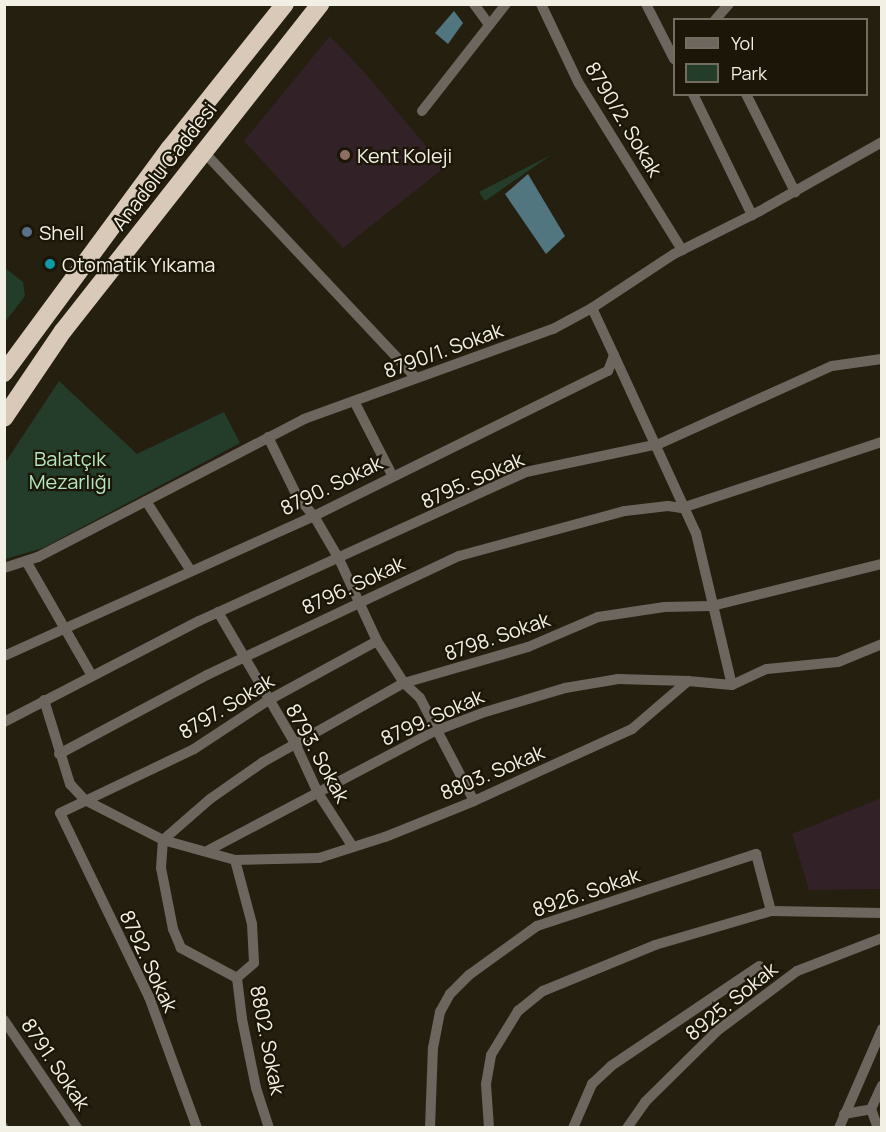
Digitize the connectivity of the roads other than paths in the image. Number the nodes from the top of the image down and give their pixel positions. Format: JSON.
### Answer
{"nodes":[{"id":1,"x":285,"y":4,"type":"edge"},
{"id":2,"x":320,"y":4,"type":"edge"},
{"id":3,"x":474,"y":4,"type":"edge"},
{"id":4,"x":506,"y":4,"type":"edge"},
{"id":5,"x":541,"y":4,"type":"edge"},
{"id":6,"x":646,"y":4,"type":"edge"},
{"id":7,"x":729,"y":4,"type":"edge"},
{"id":8,"x":717,"y":18,"type":"edge"},
{"id":9,"x":489,"y":25,"type":"junction"},
{"id":10,"x":673,"y":55,"type":"edge"},
{"id":11,"x":694,"y":96,"type":"edge"},
{"id":12,"x":747,"y":96,"type":"edge"},
{"id":13,"x":422,"y":111,"type":"dead end"},
{"id":14,"x":882,"y":142,"type":"edge"},
{"id":15,"x":203,"y":151,"type":"junction"},
{"id":16,"x":795,"y":192,"type":"junction"},
{"id":17,"x":752,"y":215,"type":"junction"},
{"id":18,"x":682,"y":250,"type":"junction"},
{"id":19,"x":592,"y":308,"type":"junction"},
{"id":20,"x":614,"y":355,"type":"junction"},
{"id":21,"x":882,"y":359,"type":"edge"},
{"id":22,"x":4,"y":372,"type":"edge"},
{"id":23,"x":416,"y":378,"type":"junction"},
{"id":24,"x":354,"y":401,"type":"junction"},
{"id":25,"x":4,"y":418,"type":"edge"},
{"id":26,"x":268,"y":437,"type":"junction"},
{"id":27,"x":882,"y":442,"type":"edge"},
{"id":28,"x":654,"y":445,"type":"junction"},
{"id":29,"x":392,"y":475,"type":"junction"},
{"id":30,"x":146,"y":501,"type":"junction"},
{"id":31,"x":682,"y":508,"type":"junction"},
{"id":32,"x":314,"y":516,"type":"junction"},
{"id":33,"x":339,"y":559,"type":"junction"},
{"id":34,"x":26,"y":561,"type":"junction"},
{"id":35,"x":882,"y":564,"type":"edge"},
{"id":36,"x":4,"y":568,"type":"edge"},
{"id":37,"x":191,"y":571,"type":"junction"},
{"id":38,"x":361,"y":604,"type":"junction"},
{"id":39,"x":712,"y":606,"type":"junction"},
{"id":40,"x":218,"y":612,"type":"junction"},
{"id":41,"x":63,"y":629,"type":"junction"},
{"id":42,"x":377,"y":641,"type":"junction"},
{"id":43,"x":882,"y":644,"type":"edge"},
{"id":44,"x":4,"y":656,"type":"edge"},
{"id":45,"x":244,"y":658,"type":"junction"},
{"id":46,"x":91,"y":674,"type":"junction"},
{"id":47,"x":688,"y":681,"type":"junction"},
{"id":48,"x":404,"y":683,"type":"junction"},
{"id":49,"x":732,"y":685,"type":"junction"},
{"id":50,"x":44,"y":700,"type":"junction"},
{"id":51,"x":267,"y":701,"type":"junction"},
{"id":52,"x":4,"y":722,"type":"edge"},
{"id":53,"x":435,"y":731,"type":"junction"},
{"id":54,"x":295,"y":743,"type":"junction"},
{"id":55,"x":59,"y":754,"type":"junction"},
{"id":56,"x":318,"y":793,"type":"junction"},
{"id":57,"x":85,"y":800,"type":"junction"},
{"id":58,"x":474,"y":801,"type":"junction"},
{"id":59,"x":60,"y":813,"type":"joint"},
{"id":60,"x":163,"y":840,"type":"junction"},
{"id":61,"x":353,"y":847,"type":"junction"},
{"id":62,"x":209,"y":850,"type":"junction"},
{"id":63,"x":235,"y":860,"type":"junction"},
{"id":64,"x":771,"y":912,"type":"junction"},
{"id":65,"x":882,"y":913,"type":"edge"},
{"id":66,"x":882,"y":938,"type":"edge"},
{"id":67,"x":759,"y":966,"type":"dead end"},
{"id":68,"x":237,"y":978,"type":"junction"},
{"id":69,"x":4,"y":1020,"type":"edge"},
{"id":70,"x":882,"y":1029,"type":"edge"},
{"id":71,"x":882,"y":1085,"type":"edge"},
{"id":72,"x":871,"y":1108,"type":"junction"},
{"id":73,"x":844,"y":1114,"type":"junction"},
{"id":74,"x":77,"y":1128,"type":"edge"},
{"id":75,"x":197,"y":1128,"type":"edge"},
{"id":76,"x":269,"y":1128,"type":"edge"},
{"id":77,"x":430,"y":1128,"type":"edge"},
{"id":78,"x":489,"y":1128,"type":"edge"},
{"id":79,"x":573,"y":1128,"type":"edge"},
{"id":80,"x":627,"y":1128,"type":"edge"},
{"id":81,"x":839,"y":1128,"type":"edge"},
{"id":82,"x":878,"y":1128,"type":"edge"}],
"edges":[{"from":1,"to":22,"type":"highway","name":"Anadolu Caddesi"},
{"from":2,"to":15,"type":"highway","name":"Anadolu Caddesi"},
{"from":3,"to":9,"type":"street"},
{"from":4,"to":9,"type":"street"},
{"from":5,"to":18,"type":"street","name":"8790/2. Sokak"},
{"from":6,"to":10,"type":"street"},
{"from":7,"to":8,"type":"street"},
{"from":9,"to":13,"type":"street"},
{"from":11,"to":17,"type":"street"},
{"from":12,"to":16,"type":"street"},
{"from":14,"to":16,"type":"street","name":"8790/1. Sokak"},
{"from":15,"to":23,"type":"street"},
{"from":15,"to":25,"type":"highway","name":"Anadolu Caddesi"},
{"from":16,"to":17,"type":"street","name":"8790/1. Sokak"},
{"from":17,"to":18,"type":"street","name":"8790/1. Sokak"},
{"from":18,"to":19,"type":"street","name":"8790/1. Sokak"},
{"from":19,"to":20,"type":"street"},
{"from":19,"to":23,"type":"street","name":"8790/1. Sokak"},
{"from":20,"to":28,"type":"street"},
{"from":20,"to":29,"type":"street","name":"8790. Sokak"},
{"from":21,"to":28,"type":"street","name":"8795. Sokak"},
{"from":23,"to":24,"type":"street","name":"8790/1. Sokak"},
{"from":24,"to":26,"type":"street","name":"8790/1. Sokak"},
{"from":24,"to":29,"type":"street"},
{"from":26,"to":30,"type":"street","name":"8790/1. Sokak"},
{"from":26,"to":32,"type":"street"},
{"from":27,"to":31,"type":"street"},
{"from":28,"to":31,"type":"street"},
{"from":28,"to":33,"type":"street","name":"8795. Sokak"},
{"from":29,"to":32,"type":"street","name":"8790. Sokak"},
{"from":30,"to":34,"type":"street","name":"8790/1. Sokak"},
{"from":30,"to":37,"type":"street"},
{"from":31,"to":38,"type":"street","name":"8796. Sokak"},
{"from":31,"to":39,"type":"street"},
{"from":32,"to":33,"type":"street"},
{"from":32,"to":37,"type":"street","name":"8790. Sokak"},
{"from":33,"to":38,"type":"street"},
{"from":33,"to":40,"type":"street","name":"8795. Sokak"},
{"from":34,"to":36,"type":"street","name":"8790/1. Sokak"},
{"from":34,"to":41,"type":"street"},
{"from":35,"to":39,"type":"street","name":"8798. Sokak"},
{"from":37,"to":41,"type":"street","name":"8790. Sokak"},
{"from":38,"to":42,"type":"street"},
{"from":38,"to":45,"type":"street","name":"8796. Sokak"},
{"from":39,"to":48,"type":"street","name":"8798. Sokak"},
{"from":39,"to":49,"type":"street"},
{"from":40,"to":45,"type":"street","name":"8793. Sokak"},
{"from":40,"to":46,"type":"street","name":"8795. Sokak"},
{"from":41,"to":44,"type":"street","name":"8790. Sokak"},
{"from":41,"to":46,"type":"street"},
{"from":42,"to":48,"type":"street"},
{"from":42,"to":51,"type":"street","name":"8797. Sokak"},
{"from":43,"to":49,"type":"street"},
{"from":45,"to":51,"type":"street","name":"8793. Sokak"},
{"from":45,"to":55,"type":"street","name":"8796. Sokak"},
{"from":46,"to":50,"type":"street","name":"8795. Sokak"},
{"from":47,"to":49,"type":"street"},
{"from":47,"to":53,"type":"street","name":"8799. Sokak"},
{"from":47,"to":58,"type":"street","name":"8803. Sokak"},
{"from":48,"to":53,"type":"street"},
{"from":48,"to":54,"type":"street","name":"8798. Sokak"},
{"from":50,"to":52,"type":"street","name":"8795. Sokak"},
{"from":50,"to":55,"type":"street"},
{"from":51,"to":54,"type":"street","name":"8793. Sokak"},
{"from":51,"to":57,"type":"street","name":"8797. Sokak"},
{"from":53,"to":56,"type":"street","name":"8799. Sokak"},
{"from":53,"to":58,"type":"street"},
{"from":54,"to":56,"type":"street","name":"8793. Sokak"},
{"from":54,"to":60,"type":"street","name":"8798. Sokak"},
{"from":55,"to":57,"type":"street"},
{"from":56,"to":61,"type":"street","name":"8793. Sokak"},
{"from":56,"to":62,"type":"street","name":"8799. Sokak"},
{"from":57,"to":59,"type":"street","name":"8797. Sokak"},
{"from":57,"to":60,"type":"street","name":"8803. Sokak"},
{"from":58,"to":61,"type":"street","name":"8803. Sokak"},
{"from":59,"to":75,"type":"street","name":"8792. Sokak"},
{"from":60,"to":62,"type":"street","name":"8803. Sokak"},
{"from":60,"to":68,"type":"street"},
{"from":61,"to":63,"type":"street","name":"8803. Sokak"},
{"from":62,"to":63,"type":"street","name":"8803. Sokak"},
{"from":63,"to":68,"type":"street","name":"8802. Sokak"},
{"from":64,"to":65,"type":"street"},
{"from":64,"to":77,"type":"street","name":"8926. Sokak"},
{"from":64,"to":78,"type":"street"},
{"from":66,"to":80,"type":"street","name":"8925. Sokak"},
{"from":67,"to":79,"type":"street"},
{"from":68,"to":76,"type":"street","name":"8802. Sokak"},
{"from":69,"to":74,"type":"street","name":"8791. Sokak"},
{"from":70,"to":73,"type":"street"},
{"from":71,"to":72,"type":"street"},
{"from":72,"to":73,"type":"street"},
{"from":72,"to":82,"type":"street"},
{"from":73,"to":81,"type":"street"}]}
